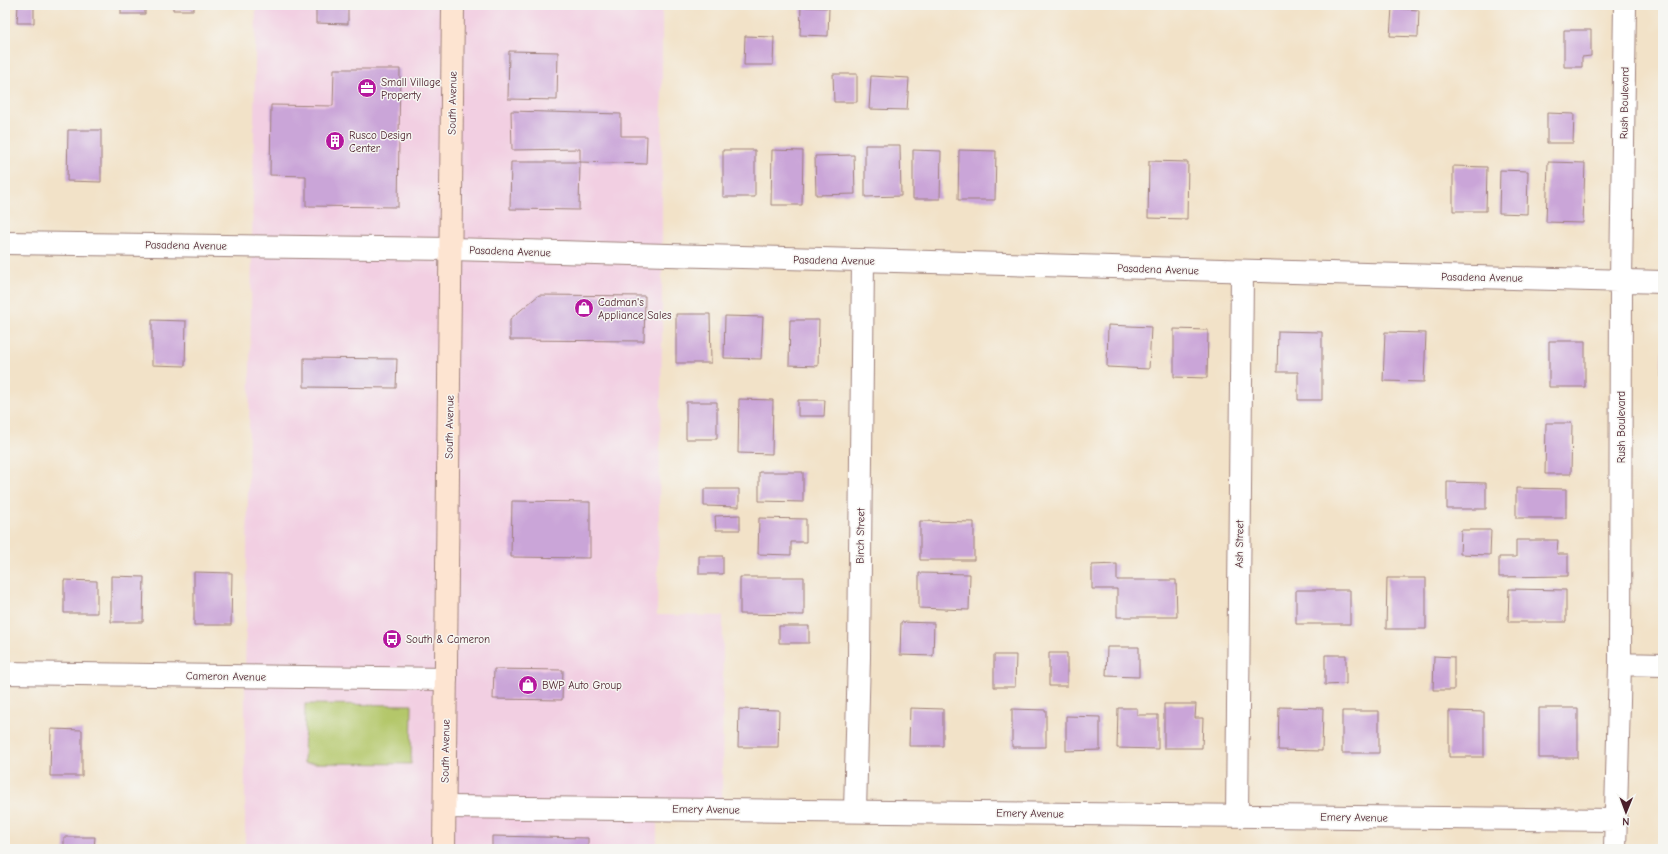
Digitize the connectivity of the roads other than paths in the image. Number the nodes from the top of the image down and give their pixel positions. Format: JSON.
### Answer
{"nodes":[{"id":1,"x":453,"y":5,"type":"edge"},
{"id":2,"x":1625,"y":5,"type":"edge"},
{"id":3,"x":5,"y":243,"type":"edge"},
{"id":4,"x":451,"y":249,"type":"junction"},
{"id":5,"x":863,"y":260,"type":"junction"},
{"id":6,"x":1242,"y":272,"type":"junction"},
{"id":7,"x":1621,"y":281,"type":"junction"},
{"id":8,"x":1663,"y":282,"type":"edge"},
{"id":9,"x":1620,"y":664,"type":"junction"},
{"id":10,"x":1663,"y":665,"type":"edge"},
{"id":11,"x":5,"y":673,"type":"edge"},
{"id":12,"x":446,"y":679,"type":"junction"},
{"id":13,"x":445,"y":807,"type":"junction"},
{"id":14,"x":854,"y":811,"type":"junction"},
{"id":15,"x":1236,"y":816,"type":"junction"},
{"id":16,"x":1616,"y":820,"type":"junction"},
{"id":17,"x":444,"y":849,"type":"edge"},
{"id":18,"x":1615,"y":849,"type":"edge"}],
"edges":[{"from":1,"to":4,"type":"main road","name":"South Avenue"},
{"from":2,"to":7,"type":"street","name":"Rush Boulevard"},
{"from":3,"to":4,"type":"street","name":"Pasadena Avenue"},
{"from":4,"to":5,"type":"street","name":"Pasadena Avenue"},
{"from":4,"to":12,"type":"main road","name":"South Avenue"},
{"from":5,"to":6,"type":"street","name":"Pasadena Avenue"},
{"from":5,"to":14,"type":"street","name":"Birch Street"},
{"from":6,"to":7,"type":"street","name":"Pasadena Avenue"},
{"from":6,"to":15,"type":"street","name":"Ash Street"},
{"from":7,"to":8,"type":"street","name":"Pasadena Avenue"},
{"from":7,"to":9,"type":"street","name":"Rush Boulevard"},
{"from":9,"to":10,"type":"street"},
{"from":9,"to":16,"type":"street","name":"Rush Boulevard"},
{"from":11,"to":12,"type":"street","name":"Cameron Avenue"},
{"from":12,"to":13,"type":"main road","name":"South Avenue"},
{"from":13,"to":14,"type":"street","name":"Emery Avenue"},
{"from":13,"to":17,"type":"main road","name":"South Avenue"},
{"from":14,"to":15,"type":"street","name":"Emery Avenue"},
{"from":15,"to":16,"type":"street","name":"Emery Avenue"},
{"from":16,"to":18,"type":"street","name":"Rush Boulevard"}]}
